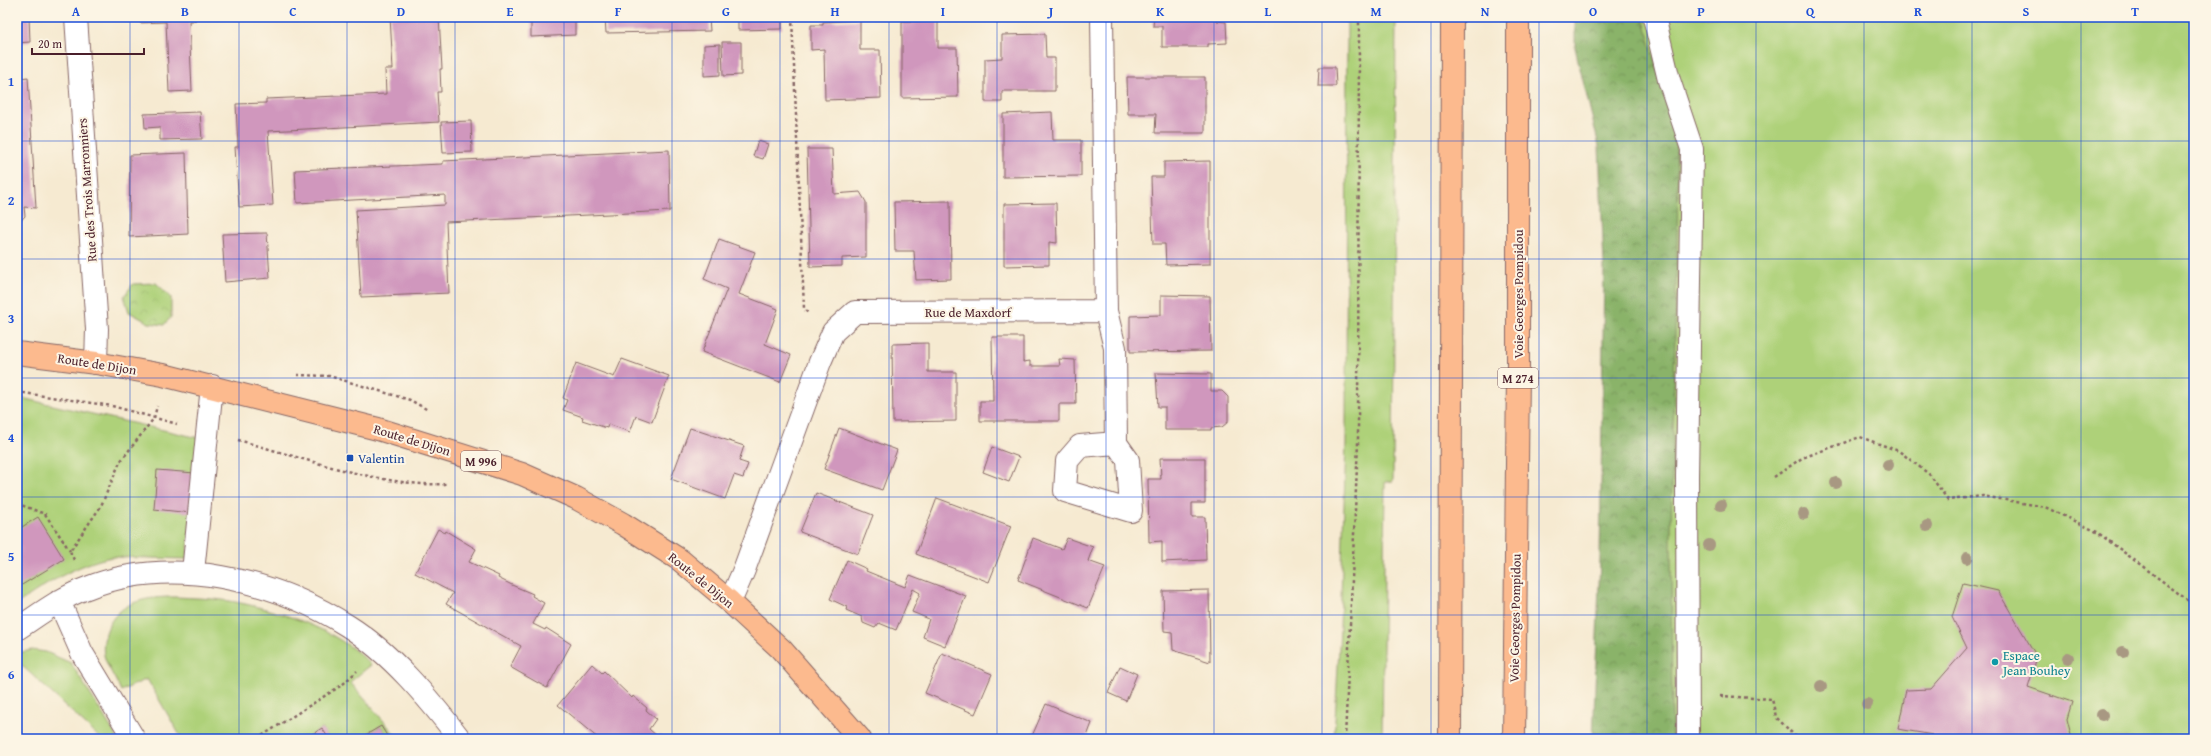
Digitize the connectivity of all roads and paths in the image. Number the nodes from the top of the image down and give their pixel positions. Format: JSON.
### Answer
{"nodes":[{"id":1,"x":76,"y":17,"type":"edge"},
{"id":2,"x":792,"y":17,"type":"edge"},
{"id":3,"x":1102,"y":17,"type":"edge"},
{"id":4,"x":1358,"y":17,"type":"edge"},
{"id":5,"x":1452,"y":17,"type":"edge"},
{"id":6,"x":1518,"y":17,"type":"edge"},
{"id":7,"x":1654,"y":17,"type":"edge"},
{"id":8,"x":1106,"y":311,"type":"junction"},
{"id":9,"x":833,"y":332,"type":"junction"},
{"id":10,"x":17,"y":353,"type":"edge"},
{"id":11,"x":96,"y":363,"type":"junction"},
{"id":12,"x":163,"y":375,"type":"junction"},
{"id":13,"x":212,"y":386,"type":"junction"},
{"id":14,"x":17,"y":392,"type":"edge"},
{"id":15,"x":154,"y":418,"type":"junction"},
{"id":16,"x":207,"y":431,"type":"junction"},
{"id":17,"x":1116,"y":443,"type":"dead end"},
{"id":18,"x":1774,"y":477,"type":"dead end"},
{"id":19,"x":452,"y":484,"type":"dead end"},
{"id":20,"x":17,"y":507,"type":"edge"},
{"id":21,"x":70,"y":552,"type":"junction"},
{"id":22,"x":193,"y":572,"type":"junction"},
{"id":23,"x":88,"y":587,"type":"junction"},
{"id":24,"x":59,"y":601,"type":"junction"},
{"id":25,"x":730,"y":602,"type":"junction"},
{"id":26,"x":2194,"y":605,"type":"edge"},
{"id":27,"x":17,"y":629,"type":"edge"},
{"id":28,"x":379,"y":650,"type":"junction"},
{"id":29,"x":1687,"y":694,"type":"junction"},
{"id":30,"x":134,"y":739,"type":"edge"},
{"id":31,"x":257,"y":739,"type":"edge"},
{"id":32,"x":460,"y":739,"type":"edge"},
{"id":33,"x":860,"y":739,"type":"edge"},
{"id":34,"x":1345,"y":739,"type":"edge"},
{"id":35,"x":1450,"y":739,"type":"edge"},
{"id":36,"x":1514,"y":739,"type":"edge"},
{"id":37,"x":1688,"y":739,"type":"edge"},
{"id":38,"x":1798,"y":739,"type":"edge"}],
"edges":[{"from":1,"to":11,"type":"street","name":"Rue des Trois Marronniers"},
{"from":2,"to":9,"type":"path"},
{"from":3,"to":8,"type":"street"},
{"from":4,"to":34,"type":"path"},
{"from":5,"to":35,"type":"main road"},
{"from":6,"to":36,"type":"main road","name":"Voie Georges Pompidou","number":"M 274"},
{"from":7,"to":29,"type":"street"},
{"from":8,"to":9,"type":"street","name":"Rue de Maxdorf"},
{"from":8,"to":17,"type":"street"},
{"from":9,"to":25,"type":"street","name":"Rue de Maxdorf"},
{"from":10,"to":11,"type":"main road","name":"Route de Dijon","number":"M 996"},
{"from":11,"to":12,"type":"main road","name":"Route de Dijon","number":"M 996"},
{"from":12,"to":13,"type":"main road","name":"Route de Dijon","number":"M 996"},
{"from":12,"to":15,"type":"path"},
{"from":13,"to":16,"type":"street"},
{"from":13,"to":25,"type":"main road","name":"Route de Dijon","number":"M 996"},
{"from":14,"to":15,"type":"path"},
{"from":15,"to":16,"type":"path"},
{"from":15,"to":21,"type":"path"},
{"from":16,"to":19,"type":"path"},
{"from":16,"to":22,"type":"street"},
{"from":18,"to":26,"type":"path"},
{"from":20,"to":21,"type":"path"},
{"from":21,"to":23,"type":"path"},
{"from":22,"to":23,"type":"street"},
{"from":22,"to":28,"type":"street"},
{"from":23,"to":24,"type":"street"},
{"from":24,"to":27,"type":"street"},
{"from":24,"to":30,"type":"street"},
{"from":25,"to":33,"type":"main road","name":"Route de Dijon","number":"M 996"},
{"from":28,"to":31,"type":"path"},
{"from":28,"to":32,"type":"street"},
{"from":29,"to":37,"type":"street"},
{"from":29,"to":38,"type":"path"}]}
